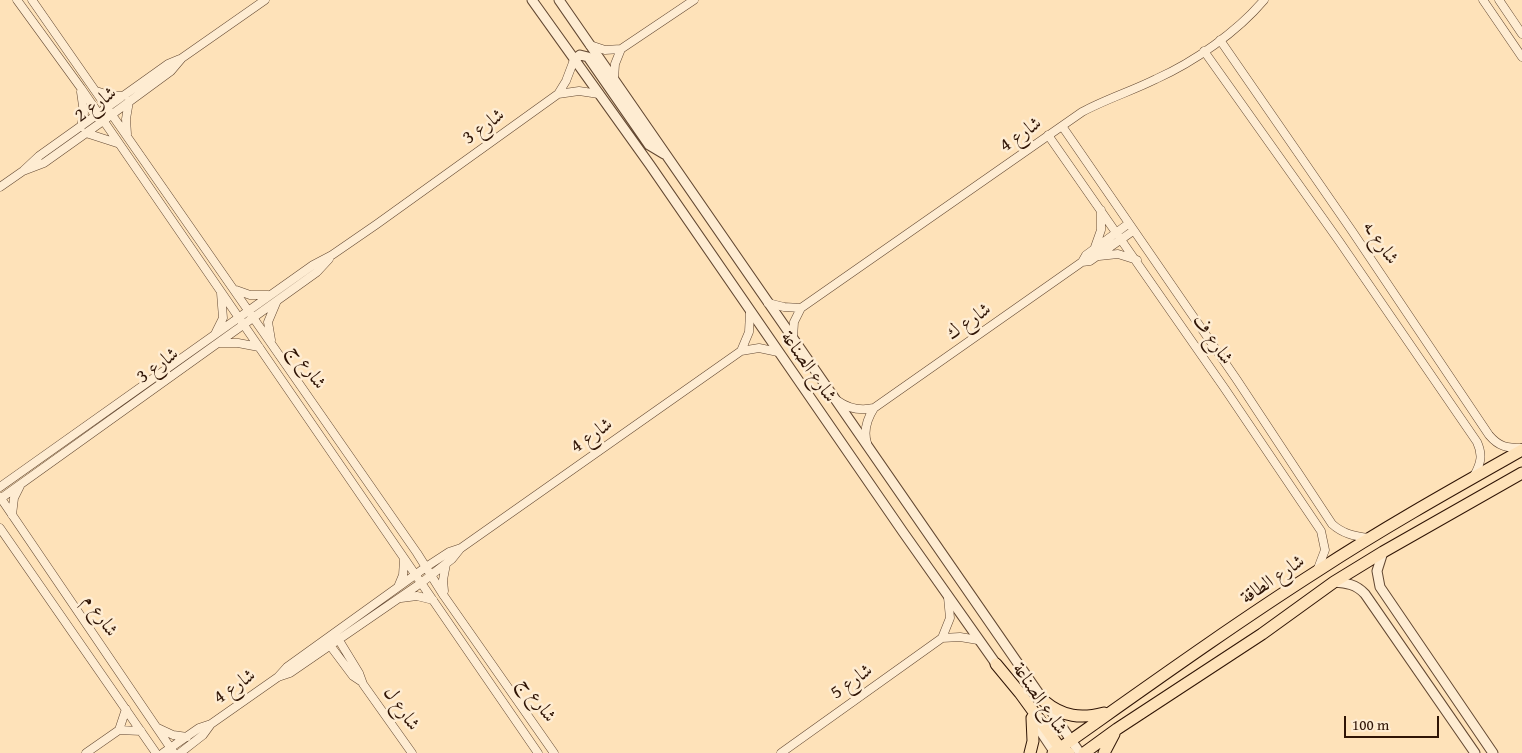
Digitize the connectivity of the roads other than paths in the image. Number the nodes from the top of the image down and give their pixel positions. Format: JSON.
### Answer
{"nodes":[{"id":1,"x":17,"y":0,"type":"edge"},
{"id":2,"x":32,"y":0,"type":"edge"},
{"id":3,"x":265,"y":0,"type":"edge"},
{"id":4,"x":532,"y":0,"type":"edge"},
{"id":5,"x":559,"y":0,"type":"edge"},
{"id":6,"x":694,"y":0,"type":"edge"},
{"id":7,"x":1264,"y":0,"type":"edge"},
{"id":8,"x":1483,"y":0,"type":"edge"},
{"id":9,"x":1499,"y":0,"type":"edge"},
{"id":10,"x":1522,"y":34,"type":"edge"},
{"id":11,"x":1220,"y":40,"type":"junction"},
{"id":12,"x":590,"y":45,"type":"junction"},
{"id":13,"x":621,"y":49,"type":"junction"},
{"id":14,"x":1204,"y":51,"type":"junction"},
{"id":15,"x":1522,"y":57,"type":"edge"},
{"id":16,"x":574,"y":60,"type":"junction"},
{"id":17,"x":614,"y":79,"type":"junction"},
{"id":18,"x":81,"y":88,"type":"junction"},
{"id":19,"x":96,"y":91,"type":"junction"},
{"id":20,"x":558,"y":94,"type":"junction"},
{"id":21,"x":600,"y":94,"type":"junction"},
{"id":22,"x":126,"y":99,"type":"junction"},
{"id":23,"x":110,"y":110,"type":"junction"},
{"id":24,"x":101,"y":118,"type":"junction"},
{"id":25,"x":1062,"y":126,"type":"junction"},
{"id":26,"x":83,"y":130,"type":"junction"},
{"id":27,"x":1048,"y":135,"type":"junction"},
{"id":28,"x":128,"y":136,"type":"junction"},
{"id":29,"x":118,"y":143,"type":"junction"},
{"id":30,"x":667,"y":156,"type":"junction"},
{"id":31,"x":0,"y":187,"type":"edge"},
{"id":32,"x":1101,"y":208,"type":"junction"},
{"id":33,"x":1128,"y":224,"type":"junction"},
{"id":34,"x":1133,"y":231,"type":"junction"},
{"id":35,"x":1352,"y":231,"type":"junction"},
{"id":36,"x":1117,"y":232,"type":"junction"},
{"id":37,"x":1122,"y":239,"type":"junction"},
{"id":38,"x":1339,"y":241,"type":"junction"},
{"id":39,"x":1095,"y":253,"type":"junction"},
{"id":40,"x":332,"y":255,"type":"junction"},
{"id":41,"x":1137,"y":260,"type":"junction"},
{"id":42,"x":233,"y":288,"type":"junction"},
{"id":43,"x":221,"y":292,"type":"junction"},
{"id":44,"x":270,"y":295,"type":"junction"},
{"id":45,"x":277,"y":301,"type":"junction"},
{"id":46,"x":768,"y":303,"type":"junction"},
{"id":47,"x":801,"y":308,"type":"junction"},
{"id":48,"x":249,"y":310,"type":"junction"},
{"id":49,"x":750,"y":312,"type":"junction"},
{"id":50,"x":239,"y":318,"type":"junction"},
{"id":51,"x":254,"y":318,"type":"junction"},
{"id":52,"x":244,"y":325,"type":"junction"},
{"id":53,"x":215,"y":334,"type":"junction"},
{"id":54,"x":793,"y":338,"type":"junction"},
{"id":55,"x":217,"y":344,"type":"junction"},
{"id":56,"x":272,"y":344,"type":"junction"},
{"id":57,"x":259,"y":347,"type":"junction"},
{"id":58,"x":741,"y":351,"type":"junction"},
{"id":59,"x":778,"y":352,"type":"junction"},
{"id":60,"x":1237,"y":380,"type":"junction"},
{"id":61,"x":1225,"y":389,"type":"junction"},
{"id":62,"x":836,"y":400,"type":"junction"},
{"id":63,"x":874,"y":408,"type":"junction"},
{"id":64,"x":868,"y":448,"type":"junction"},
{"id":65,"x":1522,"y":449,"type":"edge"},
{"id":66,"x":1522,"y":473,"type":"edge"},
{"id":67,"x":13,"y":477,"type":"junction"},
{"id":68,"x":1474,"y":478,"type":"junction"},
{"id":69,"x":0,"y":479,"type":"edge"},
{"id":70,"x":22,"y":484,"type":"junction"},
{"id":71,"x":0,"y":487,"type":"edge"},
{"id":72,"x":0,"y":498,"type":"edge"},
{"id":73,"x":12,"y":515,"type":"junction"},
{"id":74,"x":0,"y":528,"type":"edge"},
{"id":75,"x":1369,"y":538,"type":"junction"},
{"id":76,"x":461,"y":548,"type":"junction"},
{"id":77,"x":1383,"y":552,"type":"junction"},
{"id":78,"x":417,"y":553,"type":"junction"},
{"id":79,"x":404,"y":558,"type":"junction"},
{"id":80,"x":439,"y":558,"type":"junction"},
{"id":81,"x":446,"y":564,"type":"junction"},
{"id":82,"x":426,"y":567,"type":"junction"},
{"id":83,"x":1317,"y":571,"type":"junction"},
{"id":84,"x":415,"y":575,"type":"junction"},
{"id":85,"x":432,"y":575,"type":"junction"},
{"id":86,"x":1334,"y":582,"type":"junction"},
{"id":87,"x":421,"y":583,"type":"junction"},
{"id":88,"x":396,"y":589,"type":"junction"},
{"id":89,"x":444,"y":596,"type":"junction"},
{"id":90,"x":948,"y":597,"type":"junction"},
{"id":91,"x":399,"y":598,"type":"junction"},
{"id":92,"x":433,"y":600,"type":"junction"},
{"id":93,"x":334,"y":633,"type":"junction"},
{"id":94,"x":942,"y":638,"type":"junction"},
{"id":95,"x":326,"y":639,"type":"junction"},
{"id":96,"x":978,"y":640,"type":"junction"},
{"id":97,"x":339,"y":641,"type":"junction"},
{"id":98,"x":330,"y":646,"type":"junction"},
{"id":99,"x":996,"y":664,"type":"junction"},
{"id":100,"x":278,"y":677,"type":"junction"},
{"id":101,"x":363,"y":684,"type":"junction"},
{"id":102,"x":1143,"y":689,"type":"junction"},
{"id":103,"x":519,"y":701,"type":"junction"},
{"id":104,"x":1044,"y":701,"type":"junction"},
{"id":105,"x":126,"y":709,"type":"junction"},
{"id":106,"x":508,"y":709,"type":"junction"},
{"id":107,"x":1111,"y":712,"type":"junction"},
{"id":108,"x":1032,"y":718,"type":"junction"},
{"id":109,"x":211,"y":724,"type":"junction"},
{"id":110,"x":156,"y":727,"type":"junction"},
{"id":111,"x":1117,"y":729,"type":"junction"},
{"id":112,"x":119,"y":730,"type":"junction"},
{"id":113,"x":141,"y":731,"type":"junction"},
{"id":114,"x":187,"y":737,"type":"junction"},
{"id":115,"x":194,"y":743,"type":"junction"},
{"id":116,"x":172,"y":750,"type":"edge"},
{"id":117,"x":1065,"y":751,"type":"edge"},
{"id":118,"x":86,"y":753,"type":"edge"},
{"id":119,"x":156,"y":753,"type":"edge"},
{"id":120,"x":164,"y":753,"type":"edge"},
{"id":121,"x":180,"y":753,"type":"edge"},
{"id":122,"x":190,"y":753,"type":"edge"},
{"id":123,"x":412,"y":753,"type":"edge"},
{"id":124,"x":538,"y":753,"type":"edge"},
{"id":125,"x":554,"y":753,"type":"edge"},
{"id":126,"x":781,"y":753,"type":"edge"},
{"id":127,"x":1030,"y":753,"type":"edge"},
{"id":128,"x":1084,"y":753,"type":"edge"},
{"id":129,"x":1104,"y":753,"type":"edge"},
{"id":130,"x":1475,"y":753,"type":"edge"},
{"id":131,"x":1493,"y":753,"type":"edge"}],
"edges":[{"from":1,"to":18,"type":"street","name":"شارع ج"},
{"from":2,"to":19,"type":"street","name":"شارع ج"},
{"from":3,"to":22,"type":"street","name":"شارع 2"},
{"from":4,"to":16,"type":"street","name":"شارع الصناعة"},
{"from":5,"to":12,"type":"street","name":"شارع الصناعة"},
{"from":6,"to":13,"type":"street"},
{"from":7,"to":11,"type":"street","name":"شارع 4"},
{"from":8,"to":15,"type":"street"},
{"from":9,"to":10,"type":"street"},
{"from":11,"to":14,"type":"street","name":"شارع 4"},
{"from":11,"to":35,"type":"street","name":"شارع ـه"},
{"from":12,"to":13,"type":"street"},
{"from":12,"to":17,"type":"street","name":"شارع الصناعة"},
{"from":13,"to":17,"type":"street"},
{"from":14,"to":25,"type":"street","name":"شارع 4"},
{"from":14,"to":38,"type":"street","name":"شارع ـه"},
{"from":16,"to":20,"type":"street","name":"شارع 3"},
{"from":16,"to":21,"type":"street","name":"شارع الصناعة"},
{"from":16,"to":30,"type":"street"},
{"from":17,"to":30,"type":"street","name":"شارع الصناعة"},
{"from":18,"to":24,"type":"street","name":"شارع ج"},
{"from":18,"to":26,"type":"street"},
{"from":19,"to":22,"type":"street"},
{"from":19,"to":23,"type":"street","name":"شارع ج"},
{"from":20,"to":21,"type":"street","name":"شارع 3"},
{"from":20,"to":40,"type":"street","name":"شارع 3"},
{"from":21,"to":49,"type":"street","name":"شارع الصناعة"},
{"from":22,"to":23,"type":"street","name":"شارع 2"},
{"from":22,"to":28,"type":"street"},
{"from":23,"to":24,"type":"street","name":"شارع 2"},
{"from":23,"to":28,"type":"street","name":"شارع ج"},
{"from":24,"to":26,"type":"street","name":"شارع 2"},
{"from":24,"to":29,"type":"street","name":"شارع ج"},
{"from":25,"to":27,"type":"street","name":"شارع 4"},
{"from":25,"to":33,"type":"street","name":"شارع ف"},
{"from":26,"to":29,"type":"street"},
{"from":26,"to":31,"type":"street","name":"شارع 2"},
{"from":27,"to":32,"type":"street","name":"شارع ف"},
{"from":27,"to":47,"type":"street","name":"شارع 4"},
{"from":28,"to":42,"type":"street","name":"شارع ج"},
{"from":29,"to":43,"type":"street","name":"شارع ج"},
{"from":30,"to":46,"type":"street","name":"شارع الصناعة"},
{"from":32,"to":36,"type":"street","name":"شارع ف"},
{"from":32,"to":39,"type":"street"},
{"from":33,"to":34,"type":"street","name":"شارع ف"},
{"from":33,"to":36,"type":"street","name":"شارع ك"},
{"from":34,"to":37,"type":"street","name":"شارع ك"},
{"from":34,"to":60,"type":"street","name":"شارع ف"},
{"from":35,"to":38,"type":"street"},
{"from":35,"to":65,"type":"street","name":"شارع ـه"},
{"from":36,"to":37,"type":"street","name":"شارع ف"},
{"from":36,"to":39,"type":"street","name":"شارع ك"},
{"from":37,"to":39,"type":"street","name":"شارع ك"},
{"from":37,"to":41,"type":"street","name":"شارع ف"},
{"from":38,"to":68,"type":"street","name":"شارع ـه"},
{"from":39,"to":41,"type":"street"},
{"from":39,"to":63,"type":"street","name":"شارع ك"},
{"from":40,"to":44,"type":"street","name":"شارع 3"},
{"from":40,"to":45,"type":"street","name":"شارع 3"},
{"from":41,"to":61,"type":"street","name":"شارع ف"},
{"from":42,"to":44,"type":"street"},
{"from":42,"to":48,"type":"street","name":"شارع ج"},
{"from":43,"to":50,"type":"street","name":"شارع ج"},
{"from":43,"to":53,"type":"street"},
{"from":44,"to":48,"type":"street","name":"شارع 3"},
{"from":45,"to":51,"type":"street","name":"شارع 3"},
{"from":45,"to":56,"type":"street"},
{"from":46,"to":47,"type":"street"},
{"from":46,"to":54,"type":"street","name":"شارع الصناعة"},
{"from":47,"to":54,"type":"street"},
{"from":48,"to":50,"type":"street","name":"شارع 3"},
{"from":48,"to":51,"type":"street","name":"شارع ج"},
{"from":49,"to":58,"type":"street"},
{"from":49,"to":59,"type":"street","name":"شارع الصناعة"},
{"from":50,"to":52,"type":"street","name":"شارع ج"},
{"from":50,"to":53,"type":"street","name":"شارع 3"},
{"from":51,"to":52,"type":"street","name":"شارع 3"},
{"from":51,"to":56,"type":"street","name":"شارع ج"},
{"from":52,"to":55,"type":"street","name":"شارع 3"},
{"from":52,"to":57,"type":"street","name":"شارع ج"},
{"from":53,"to":67,"type":"street","name":"شارع 3"},
{"from":54,"to":62,"type":"street","name":"شارع الصناعة"},
{"from":55,"to":57,"type":"street"},
{"from":55,"to":70,"type":"street","name":"شارع 3"},
{"from":56,"to":78,"type":"street","name":"شارع ج"},
{"from":57,"to":79,"type":"street","name":"شارع ج"},
{"from":58,"to":59,"type":"street"},
{"from":58,"to":76,"type":"street","name":"شارع 4"},
{"from":59,"to":90,"type":"street","name":"شارع الصناعة"},
{"from":60,"to":61,"type":"street"},
{"from":60,"to":75,"type":"street","name":"شارع ف"},
{"from":61,"to":83,"type":"street","name":"شارع ف"},
{"from":62,"to":63,"type":"street"},
{"from":62,"to":64,"type":"street","name":"شارع الصناعة"},
{"from":63,"to":64,"type":"street"},
{"from":64,"to":104,"type":"street","name":"شارع الصناعة"},
{"from":65,"to":68,"type":"main road","name":"شارع الطاقة"},
{"from":66,"to":77,"type":"main road","name":"شارع الطاقة"},
{"from":67,"to":69,"type":"street"},
{"from":67,"to":71,"type":"street","name":"شارع 3"},
{"from":68,"to":75,"type":"main road","name":"شارع الطاقة"},
{"from":70,"to":72,"type":"street","name":"شارع 3"},
{"from":70,"to":73,"type":"street"},
{"from":72,"to":73,"type":"street","name":"شارع م"},
{"from":73,"to":110,"type":"street","name":"شارع م"},
{"from":74,"to":105,"type":"street","name":"شارع م"},
{"from":75,"to":83,"type":"main road","name":"شارع الطاقة"},
{"from":76,"to":80,"type":"street","name":"شارع 4"},
{"from":76,"to":81,"type":"street","name":"شارع 4"},
{"from":77,"to":86,"type":"main road","name":"شارع الطاقة"},
{"from":77,"to":131,"type":"street"},
{"from":78,"to":80,"type":"street"},
{"from":78,"to":82,"type":"street","name":"شارع ج"},
{"from":79,"to":84,"type":"street","name":"شارع ج"},
{"from":79,"to":88,"type":"street"},
{"from":80,"to":82,"type":"street","name":"شارع 4"},
{"from":81,"to":85,"type":"street","name":"شارع 4"},
{"from":81,"to":89,"type":"street"},
{"from":82,"to":84,"type":"street","name":"شارع 4"},
{"from":82,"to":85,"type":"street","name":"شارع ج"},
{"from":83,"to":102,"type":"main road","name":"شارع الطاقة"},
{"from":84,"to":87,"type":"street","name":"شارع ج"},
{"from":84,"to":88,"type":"street","name":"شارع 4"},
{"from":85,"to":87,"type":"street","name":"شارع 4"},
{"from":85,"to":89,"type":"street","name":"شارع ج"},
{"from":86,"to":111,"type":"main road","name":"شارع الطاقة"},
{"from":86,"to":130,"type":"street"},
{"from":87,"to":91,"type":"street","name":"شارع 4"},
{"from":87,"to":92,"type":"street","name":"شارع ج"},
{"from":88,"to":93,"type":"street","name":"شارع 4"},
{"from":89,"to":103,"type":"street","name":"شارع ج"},
{"from":90,"to":94,"type":"street"},
{"from":90,"to":96,"type":"street","name":"شارع الصناعة"},
{"from":91,"to":92,"type":"street"},
{"from":91,"to":97,"type":"street","name":"شارع 4"},
{"from":92,"to":106,"type":"street","name":"شارع ج"},
{"from":93,"to":95,"type":"street","name":"شارع 4"},
{"from":93,"to":97,"type":"street","name":"شارع ل"},
{"from":94,"to":96,"type":"street"},
{"from":94,"to":126,"type":"street","name":"شارع 5"},
{"from":95,"to":98,"type":"street","name":"شارع ل"},
{"from":95,"to":100,"type":"street","name":"شارع 4"},
{"from":96,"to":99,"type":"street","name":"شارع الصناعة"},
{"from":97,"to":98,"type":"street","name":"شارع 4"},
{"from":97,"to":101,"type":"street","name":"شارع ل"},
{"from":98,"to":100,"type":"street","name":"شارع 4"},
{"from":98,"to":101,"type":"street","name":"شارع ل"},
{"from":99,"to":108,"type":"street","name":"شارع الصناعة"},
{"from":99,"to":117,"type":"main road"},
{"from":100,"to":109,"type":"street","name":"شارع 4"},
{"from":101,"to":123,"type":"street","name":"شارع ل"},
{"from":102,"to":107,"type":"main road","name":"شارع الطاقة"},
{"from":102,"to":117,"type":"main road"},
{"from":103,"to":106,"type":"street"},
{"from":103,"to":125,"type":"street","name":"شارع ج"},
{"from":104,"to":107,"type":"main road"},
{"from":104,"to":117,"type":"street","name":"شارع الصناعة"},
{"from":105,"to":112,"type":"street"},
{"from":105,"to":113,"type":"street","name":"شارع م"},
{"from":106,"to":124,"type":"street","name":"شارع ج"},
{"from":107,"to":117,"type":"main road","name":"شارع الطاقة"},
{"from":108,"to":117,"type":"street","name":"شارع الصناعة"},
{"from":108,"to":127,"type":"main road"},
{"from":109,"to":114,"type":"street","name":"شارع 4"},
{"from":109,"to":115,"type":"street","name":"شارع 4"},
{"from":110,"to":114,"type":"street"},
{"from":110,"to":116,"type":"street","name":"شارع م"},
{"from":111,"to":128,"type":"main road","name":"شارع الطاقة"},
{"from":111,"to":129,"type":"main road"},
{"from":112,"to":113,"type":"street"},
{"from":112,"to":118,"type":"street"},
{"from":113,"to":119,"type":"street","name":"شارع م"},
{"from":114,"to":116,"type":"street","name":"شارع 4"},
{"from":115,"to":121,"type":"street","name":"شارع 4"},
{"from":115,"to":122,"type":"street"},
{"from":116,"to":120,"type":"street","name":"شارع 4"}]}
